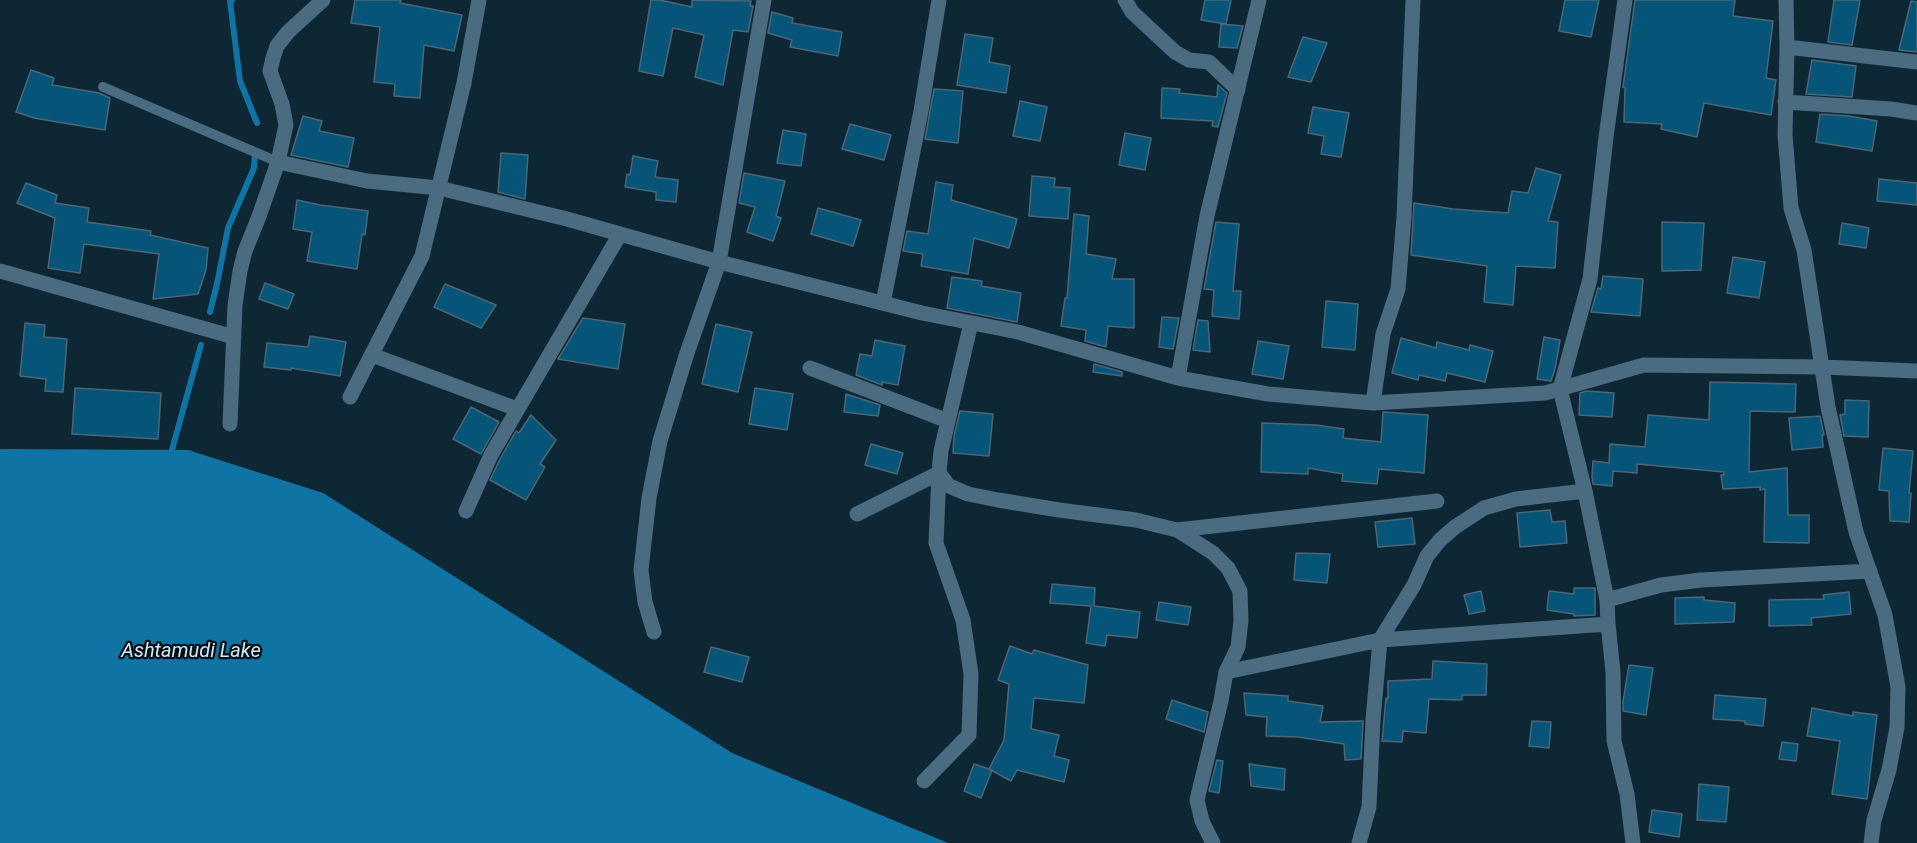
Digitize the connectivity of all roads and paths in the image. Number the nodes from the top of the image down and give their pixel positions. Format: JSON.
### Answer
{"nodes":[{"id":1,"x":323,"y":0,"type":"edge"},
{"id":2,"x":479,"y":0,"type":"edge"},
{"id":3,"x":764,"y":0,"type":"edge"},
{"id":4,"x":939,"y":0,"type":"edge"},
{"id":5,"x":1125,"y":0,"type":"edge"},
{"id":6,"x":1258,"y":0,"type":"edge"},
{"id":7,"x":1413,"y":0,"type":"edge"},
{"id":8,"x":1625,"y":0,"type":"edge"},
{"id":9,"x":1786,"y":0,"type":"edge"},
{"id":10,"x":1787,"y":47,"type":"junction"},
{"id":11,"x":1917,"y":62,"type":"edge"},
{"id":12,"x":104,"y":87,"type":"dead end"},
{"id":13,"x":1238,"y":90,"type":"junction"},
{"id":14,"x":1785,"y":102,"type":"junction"},
{"id":15,"x":1917,"y":113,"type":"edge"},
{"id":16,"x":278,"y":162,"type":"junction"},
{"id":17,"x":439,"y":188,"type":"junction"},
{"id":18,"x":620,"y":234,"type":"junction"},
{"id":19,"x":719,"y":262,"type":"junction"},
{"id":20,"x":0,"y":271,"type":"edge"},
{"id":21,"x":883,"y":303,"type":"junction"},
{"id":22,"x":971,"y":323,"type":"junction"},
{"id":23,"x":234,"y":337,"type":"junction"},
{"id":24,"x":372,"y":355,"type":"junction"},
{"id":25,"x":1822,"y":367,"type":"junction"},
{"id":26,"x":810,"y":368,"type":"dead end"},
{"id":27,"x":1917,"y":371,"type":"edge"},
{"id":28,"x":1178,"y":378,"type":"junction"},
{"id":29,"x":1560,"y":388,"type":"junction"},
{"id":30,"x":350,"y":398,"type":"dead end"},
{"id":31,"x":1374,"y":403,"type":"junction"},
{"id":32,"x":517,"y":409,"type":"junction"},
{"id":33,"x":948,"y":421,"type":"junction"},
{"id":34,"x":230,"y":424,"type":"dead end"},
{"id":35,"x":939,"y":473,"type":"junction"},
{"id":36,"x":1585,"y":491,"type":"junction"},
{"id":37,"x":1437,"y":501,"type":"dead end"},
{"id":38,"x":466,"y":512,"type":"dead end"},
{"id":39,"x":857,"y":514,"type":"dead end"},
{"id":40,"x":1177,"y":530,"type":"junction"},
{"id":41,"x":1870,"y":571,"type":"junction"},
{"id":42,"x":1607,"y":600,"type":"junction"},
{"id":43,"x":1608,"y":624,"type":"junction"},
{"id":44,"x":654,"y":632,"type":"dead end"},
{"id":45,"x":1380,"y":640,"type":"junction"},
{"id":46,"x":1226,"y":672,"type":"junction"},
{"id":47,"x":924,"y":781,"type":"dead end"},
{"id":48,"x":1213,"y":843,"type":"edge"},
{"id":49,"x":1359,"y":843,"type":"edge"},
{"id":50,"x":1634,"y":843,"type":"edge"},
{"id":51,"x":1871,"y":843,"type":"edge"}],
"edges":[{"from":1,"to":16,"type":"street"},
{"from":2,"to":17,"type":"street"},
{"from":3,"to":19,"type":"street"},
{"from":4,"to":21,"type":"street"},
{"from":5,"to":13,"type":"street"},
{"from":6,"to":13,"type":"street"},
{"from":7,"to":31,"type":"street"},
{"from":8,"to":29,"type":"street"},
{"from":9,"to":10,"type":"street"},
{"from":10,"to":11,"type":"street"},
{"from":10,"to":14,"type":"street"},
{"from":12,"to":16,"type":"lane"},
{"from":13,"to":28,"type":"street"},
{"from":14,"to":15,"type":"street"},
{"from":14,"to":25,"type":"street"},
{"from":16,"to":17,"type":"street"},
{"from":16,"to":23,"type":"street"},
{"from":17,"to":18,"type":"street"},
{"from":17,"to":24,"type":"street"},
{"from":18,"to":19,"type":"street"},
{"from":18,"to":32,"type":"street"},
{"from":19,"to":21,"type":"street"},
{"from":19,"to":44,"type":"street"},
{"from":20,"to":23,"type":"street"},
{"from":21,"to":22,"type":"street"},
{"from":22,"to":28,"type":"street"},
{"from":22,"to":33,"type":"street"},
{"from":23,"to":34,"type":"street"},
{"from":24,"to":30,"type":"street"},
{"from":24,"to":32,"type":"street"},
{"from":25,"to":27,"type":"street"},
{"from":25,"to":29,"type":"street"},
{"from":25,"to":41,"type":"street"},
{"from":26,"to":33,"type":"street"},
{"from":28,"to":31,"type":"street"},
{"from":29,"to":31,"type":"street"},
{"from":29,"to":36,"type":"street"},
{"from":32,"to":38,"type":"street"},
{"from":33,"to":35,"type":"street"},
{"from":35,"to":39,"type":"street"},
{"from":35,"to":40,"type":"street"},
{"from":35,"to":47,"type":"street"},
{"from":36,"to":42,"type":"street"},
{"from":36,"to":45,"type":"street"},
{"from":37,"to":40,"type":"street"},
{"from":40,"to":46,"type":"street"},
{"from":41,"to":42,"type":"street"},
{"from":41,"to":51,"type":"street"},
{"from":42,"to":43,"type":"street"},
{"from":43,"to":45,"type":"street"},
{"from":43,"to":50,"type":"street"},
{"from":45,"to":46,"type":"street"},
{"from":45,"to":49,"type":"street"},
{"from":46,"to":48,"type":"street"}]}
